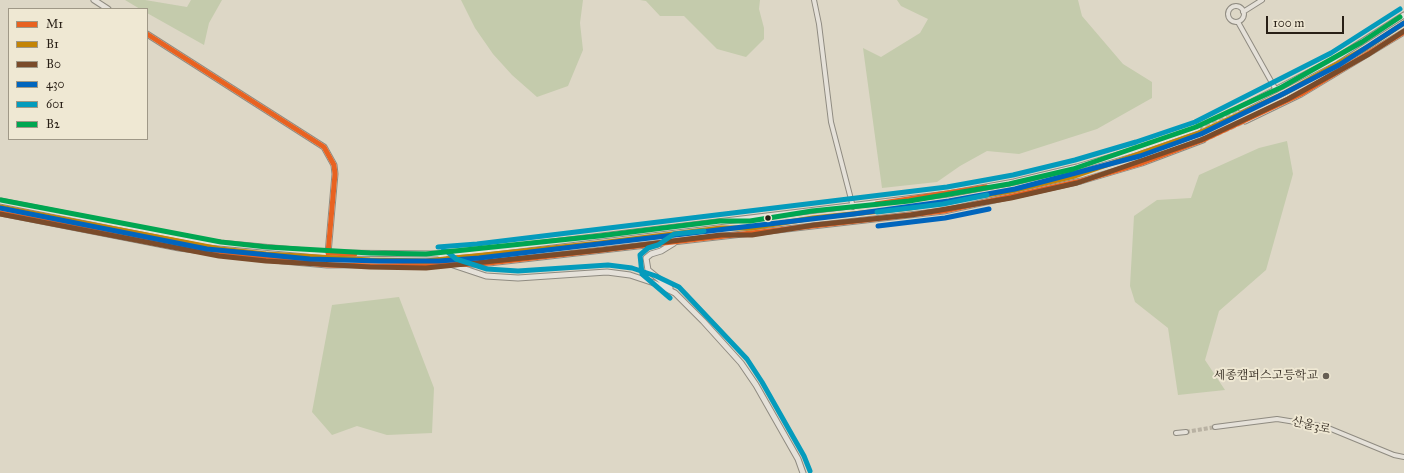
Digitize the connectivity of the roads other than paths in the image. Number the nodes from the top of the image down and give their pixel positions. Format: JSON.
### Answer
{"nodes":[{"id":1,"x":94,"y":0,"type":"edge"},
{"id":2,"x":814,"y":0,"type":"edge"},
{"id":3,"x":1262,"y":0,"type":"edge"},
{"id":4,"x":106,"y":8,"type":"edge"},
{"id":5,"x":1243,"y":12,"type":"junction"},
{"id":6,"x":1404,"y":16,"type":"edge"},
{"id":7,"x":1238,"y":22,"type":"junction"},
{"id":8,"x":1404,"y":32,"type":"edge"},
{"id":9,"x":148,"y":35,"type":"edge"},
{"id":10,"x":1276,"y":90,"type":"junction"},
{"id":11,"x":1240,"y":108,"type":"tunnel mouth"},
{"id":12,"x":1245,"y":121,"type":"tunnel mouth"},
{"id":13,"x":1198,"y":128,"type":"tunnel mouth"},
{"id":14,"x":1203,"y":140,"type":"tunnel mouth"},
{"id":15,"x":0,"y":201,"type":"edge"},
{"id":16,"x":853,"y":207,"type":"junction"},
{"id":17,"x":0,"y":213,"type":"edge"},
{"id":18,"x":677,"y":242,"type":"junction"},
{"id":19,"x":328,"y":253,"type":"junction"},
{"id":20,"x":439,"y":254,"type":"junction"},
{"id":21,"x":327,"y":265,"type":"junction"},
{"id":22,"x":453,"y":265,"type":"junction"},
{"id":23,"x":674,"y":293,"type":"junction"},
{"id":24,"x":1215,"y":427,"type":"tunnel mouth"},
{"id":25,"x":1186,"y":432,"type":"tunnel mouth"},
{"id":26,"x":1176,"y":433,"type":"dead end"},
{"id":27,"x":1404,"y":457,"type":"edge"},
{"id":28,"x":803,"y":473,"type":"edge"}],
"edges":[{"from":1,"to":4,"type":"street"},
{"from":2,"to":16,"type":"street"},
{"from":3,"to":5,"type":"street"},
{"from":5,"to":7,"type":"street"},
{"from":5,"to":7,"type":"street"},
{"from":6,"to":10,"type":"street"},
{"from":7,"to":10,"type":"street"},
{"from":8,"to":12,"type":"street"},
{"from":9,"to":19,"type":"street"},
{"from":10,"to":11,"type":"street"},
{"from":13,"to":16,"type":"street"},
{"from":14,"to":18,"type":"street"},
{"from":15,"to":19,"type":"street"},
{"from":16,"to":20,"type":"street"},
{"from":17,"to":21,"type":"street"},
{"from":18,"to":22,"type":"street"},
{"from":18,"to":23,"type":"street"},
{"from":19,"to":20,"type":"street"},
{"from":19,"to":21,"type":"street"},
{"from":20,"to":22,"type":"street"},
{"from":21,"to":22,"type":"street"},
{"from":22,"to":23,"type":"street"},
{"from":23,"to":28,"type":"street"},
{"from":24,"to":27,"type":"street","name":"산울3로"},
{"from":25,"to":26,"type":"street"}]}
